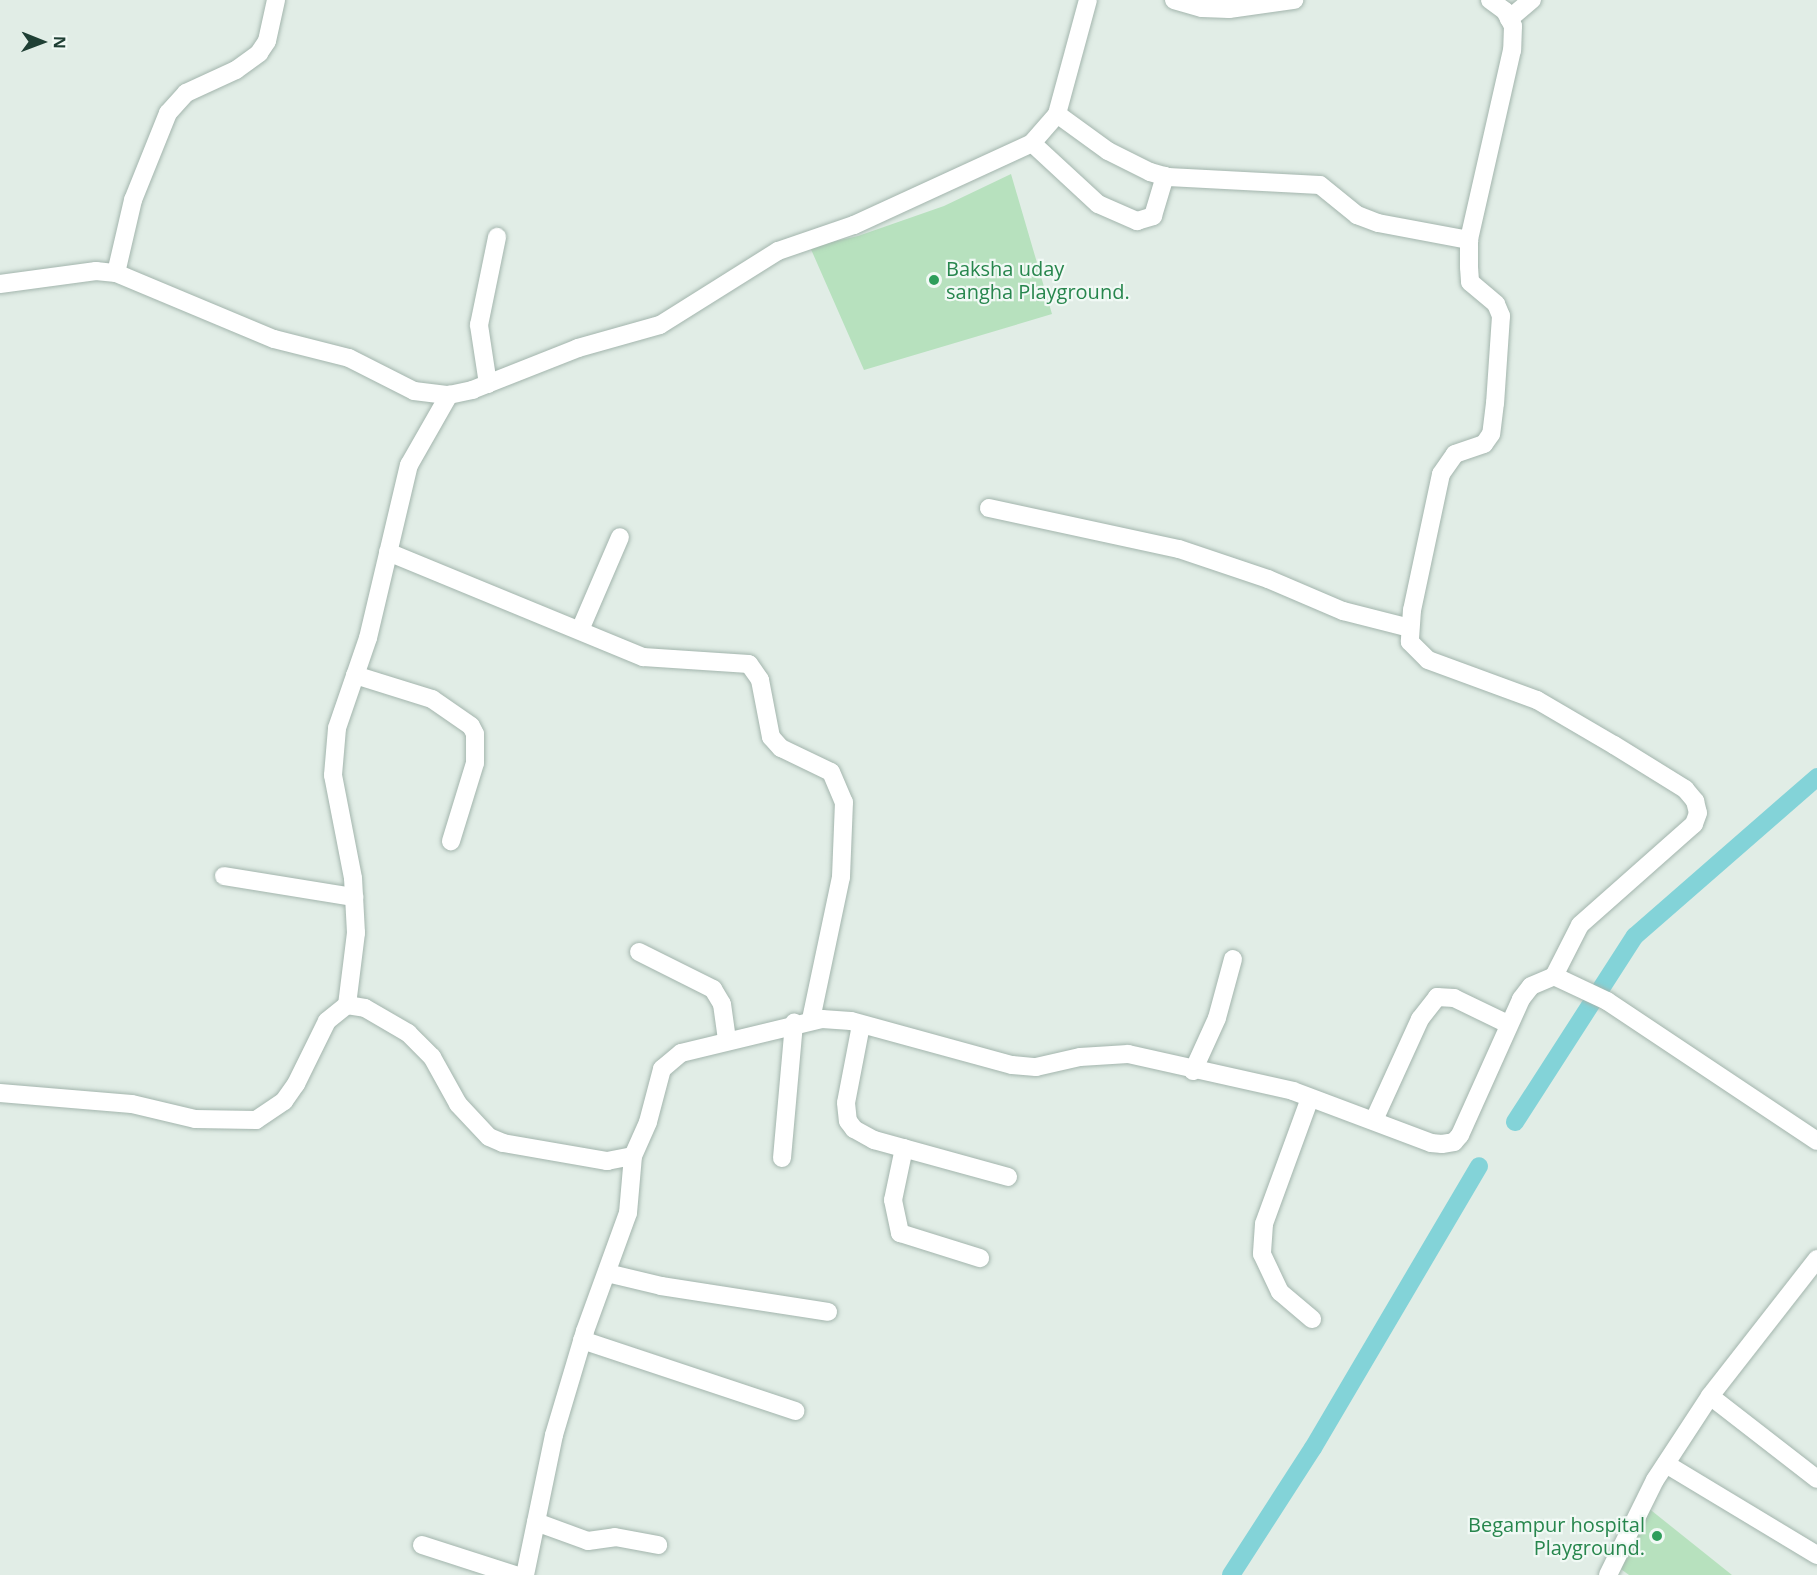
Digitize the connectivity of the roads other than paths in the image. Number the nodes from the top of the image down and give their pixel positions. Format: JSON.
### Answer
{"nodes":[{"id":1,"x":276,"y":0,"type":"edge"},
{"id":2,"x":1088,"y":0,"type":"edge"},
{"id":3,"x":1174,"y":0,"type":"edge"},
{"id":4,"x":1294,"y":0,"type":"edge"},
{"id":5,"x":1490,"y":0,"type":"edge"},
{"id":6,"x":1532,"y":0,"type":"edge"},
{"id":7,"x":1509,"y":19,"type":"junction"},
{"id":8,"x":1057,"y":114,"type":"junction"},
{"id":9,"x":1032,"y":143,"type":"junction"},
{"id":10,"x":1165,"y":176,"type":"junction"},
{"id":11,"x":496,"y":237,"type":"dead end"},
{"id":12,"x":1469,"y":240,"type":"junction"},
{"id":13,"x":117,"y":273,"type":"junction"},
{"id":14,"x":0,"y":284,"type":"edge"},
{"id":15,"x":488,"y":384,"type":"junction"},
{"id":16,"x":449,"y":395,"type":"junction"},
{"id":17,"x":989,"y":508,"type":"dead end"},
{"id":18,"x":620,"y":537,"type":"dead end"},
{"id":19,"x":388,"y":552,"type":"junction"},
{"id":20,"x":1410,"y":628,"type":"junction"},
{"id":21,"x":580,"y":630,"type":"junction"},
{"id":22,"x":355,"y":675,"type":"junction"},
{"id":23,"x":451,"y":841,"type":"dead end"},
{"id":24,"x":224,"y":876,"type":"dead end"},
{"id":25,"x":354,"y":897,"type":"junction"},
{"id":26,"x":639,"y":952,"type":"dead end"},
{"id":27,"x":1233,"y":959,"type":"dead end"},
{"id":28,"x":1562,"y":978,"type":"junction"},
{"id":29,"x":347,"y":1005,"type":"junction"},
{"id":30,"x":802,"y":1021,"type":"junction"},
{"id":31,"x":861,"y":1024,"type":"junction"},
{"id":32,"x":1508,"y":1024,"type":"junction"},
{"id":33,"x":727,"y":1039,"type":"junction"},
{"id":34,"x":1192,"y":1071,"type":"junction"},
{"id":35,"x":0,"y":1093,"type":"edge"},
{"id":36,"x":1310,"y":1098,"type":"junction"},
{"id":37,"x":1374,"y":1120,"type":"junction"},
{"id":38,"x":1817,"y":1141,"type":"edge"},
{"id":39,"x":904,"y":1148,"type":"junction"},
{"id":40,"x":633,"y":1156,"type":"junction"},
{"id":41,"x":782,"y":1158,"type":"dead end"},
{"id":42,"x":1008,"y":1176,"type":"dead end"},
{"id":43,"x":980,"y":1258,"type":"dead end"},
{"id":44,"x":1817,"y":1258,"type":"edge"},
{"id":45,"x":607,"y":1273,"type":"junction"},
{"id":46,"x":828,"y":1312,"type":"dead end"},
{"id":47,"x":1312,"y":1319,"type":"dead end"},
{"id":48,"x":582,"y":1340,"type":"junction"},
{"id":49,"x":1710,"y":1396,"type":"junction"},
{"id":50,"x":795,"y":1411,"type":"dead end"},
{"id":51,"x":1666,"y":1464,"type":"junction"},
{"id":52,"x":1817,"y":1479,"type":"edge"},
{"id":53,"x":536,"y":1522,"type":"junction"},
{"id":54,"x":422,"y":1545,"type":"dead end"},
{"id":55,"x":658,"y":1545,"type":"dead end"},
{"id":56,"x":1817,"y":1556,"type":"edge"},
{"id":57,"x":515,"y":1575,"type":"edge"},
{"id":58,"x":525,"y":1575,"type":"edge"},
{"id":59,"x":1608,"y":1575,"type":"edge"}],
"edges":[{"from":1,"to":13,"type":"street"},
{"from":2,"to":8,"type":"street"},
{"from":3,"to":4,"type":"street"},
{"from":5,"to":7,"type":"street"},
{"from":6,"to":7,"type":"street"},
{"from":7,"to":12,"type":"street"},
{"from":8,"to":9,"type":"street"},
{"from":8,"to":10,"type":"street"},
{"from":9,"to":10,"type":"street"},
{"from":9,"to":15,"type":"street"},
{"from":10,"to":12,"type":"street"},
{"from":11,"to":15,"type":"street"},
{"from":12,"to":20,"type":"street"},
{"from":13,"to":14,"type":"street"},
{"from":13,"to":16,"type":"street"},
{"from":15,"to":16,"type":"street"},
{"from":16,"to":19,"type":"street"},
{"from":17,"to":20,"type":"street"},
{"from":18,"to":21,"type":"street"},
{"from":19,"to":21,"type":"street"},
{"from":19,"to":22,"type":"street"},
{"from":20,"to":28,"type":"street"},
{"from":21,"to":30,"type":"street"},
{"from":22,"to":23,"type":"street"},
{"from":22,"to":25,"type":"street"},
{"from":24,"to":25,"type":"street"},
{"from":25,"to":29,"type":"street"},
{"from":26,"to":33,"type":"street"},
{"from":27,"to":34,"type":"street"},
{"from":28,"to":32,"type":"street"},
{"from":28,"to":38,"type":"street"},
{"from":29,"to":35,"type":"street"},
{"from":29,"to":40,"type":"street"},
{"from":30,"to":31,"type":"street"},
{"from":30,"to":33,"type":"street"},
{"from":30,"to":41,"type":"street"},
{"from":31,"to":34,"type":"street"},
{"from":31,"to":39,"type":"street"},
{"from":32,"to":37,"type":"street"},
{"from":32,"to":37,"type":"street"},
{"from":33,"to":40,"type":"street"},
{"from":34,"to":36,"type":"street"},
{"from":36,"to":37,"type":"street"},
{"from":36,"to":47,"type":"street"},
{"from":39,"to":42,"type":"street"},
{"from":39,"to":43,"type":"street"},
{"from":40,"to":45,"type":"street"},
{"from":44,"to":49,"type":"street"},
{"from":45,"to":46,"type":"street"},
{"from":45,"to":48,"type":"street"},
{"from":48,"to":50,"type":"street"},
{"from":48,"to":53,"type":"street"},
{"from":49,"to":51,"type":"street"},
{"from":49,"to":52,"type":"street"},
{"from":51,"to":56,"type":"street"},
{"from":51,"to":59,"type":"street"},
{"from":53,"to":55,"type":"street"},
{"from":53,"to":58,"type":"street"},
{"from":54,"to":57,"type":"street"}]}
